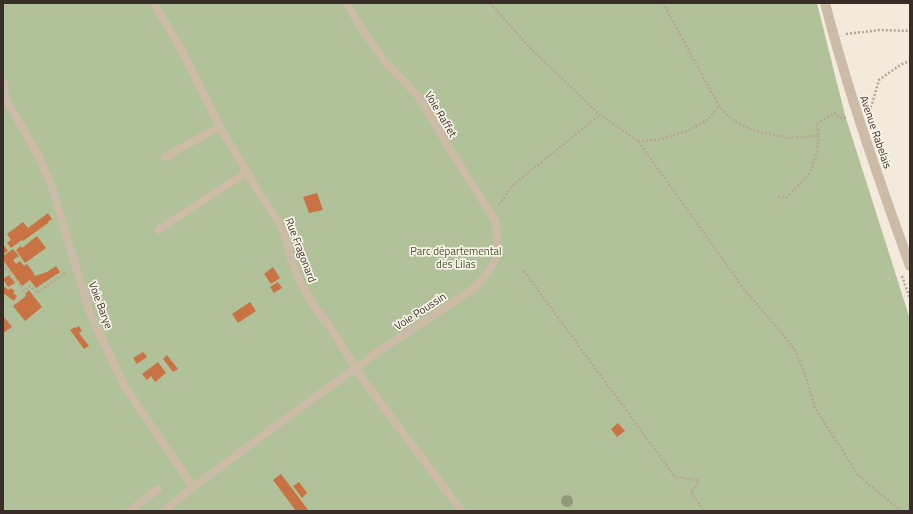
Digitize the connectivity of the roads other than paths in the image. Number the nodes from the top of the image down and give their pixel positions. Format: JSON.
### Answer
{"nodes":[{"id":1,"x":154,"y":3,"type":"edge"},
{"id":2,"x":347,"y":3,"type":"edge"},
{"id":3,"x":826,"y":3,"type":"edge"},
{"id":4,"x":3,"y":82,"type":"edge"},
{"id":5,"x":220,"y":127,"type":"junction"},
{"id":6,"x":165,"y":157,"type":"dead end"},
{"id":7,"x":247,"y":172,"type":"junction"},
{"id":8,"x":496,"y":222,"type":"joint"},
{"id":9,"x":158,"y":230,"type":"dead end"},
{"id":10,"x":910,"y":266,"type":"edge"},
{"id":11,"x":355,"y":368,"type":"junction"},
{"id":12,"x":193,"y":486,"type":"junction"},
{"id":13,"x":158,"y":489,"type":"dead end"},
{"id":14,"x":130,"y":511,"type":"edge"},
{"id":15,"x":164,"y":511,"type":"edge"},
{"id":16,"x":462,"y":511,"type":"edge"}],
"edges":[{"from":1,"to":5,"type":"lane","name":"Rue Fragonard"},
{"from":2,"to":8,"type":"lane","name":"Voie Raffet"},
{"from":3,"to":10,"type":"street","name":"Avenue Rabelais"},
{"from":4,"to":12,"type":"lane","name":"Voie Barye"},
{"from":5,"to":6,"type":"lane"},
{"from":5,"to":7,"type":"lane","name":"Rue Fragonard"},
{"from":7,"to":9,"type":"lane"},
{"from":7,"to":11,"type":"lane","name":"Rue Fragonard"},
{"from":8,"to":11,"type":"lane","name":"Voie Poussin"},
{"from":11,"to":12,"type":"lane","name":"Voie Poussin"},
{"from":11,"to":16,"type":"lane","name":"Rue Fragonard"},
{"from":12,"to":15,"type":"lane"},
{"from":13,"to":14,"type":"lane"}]}
